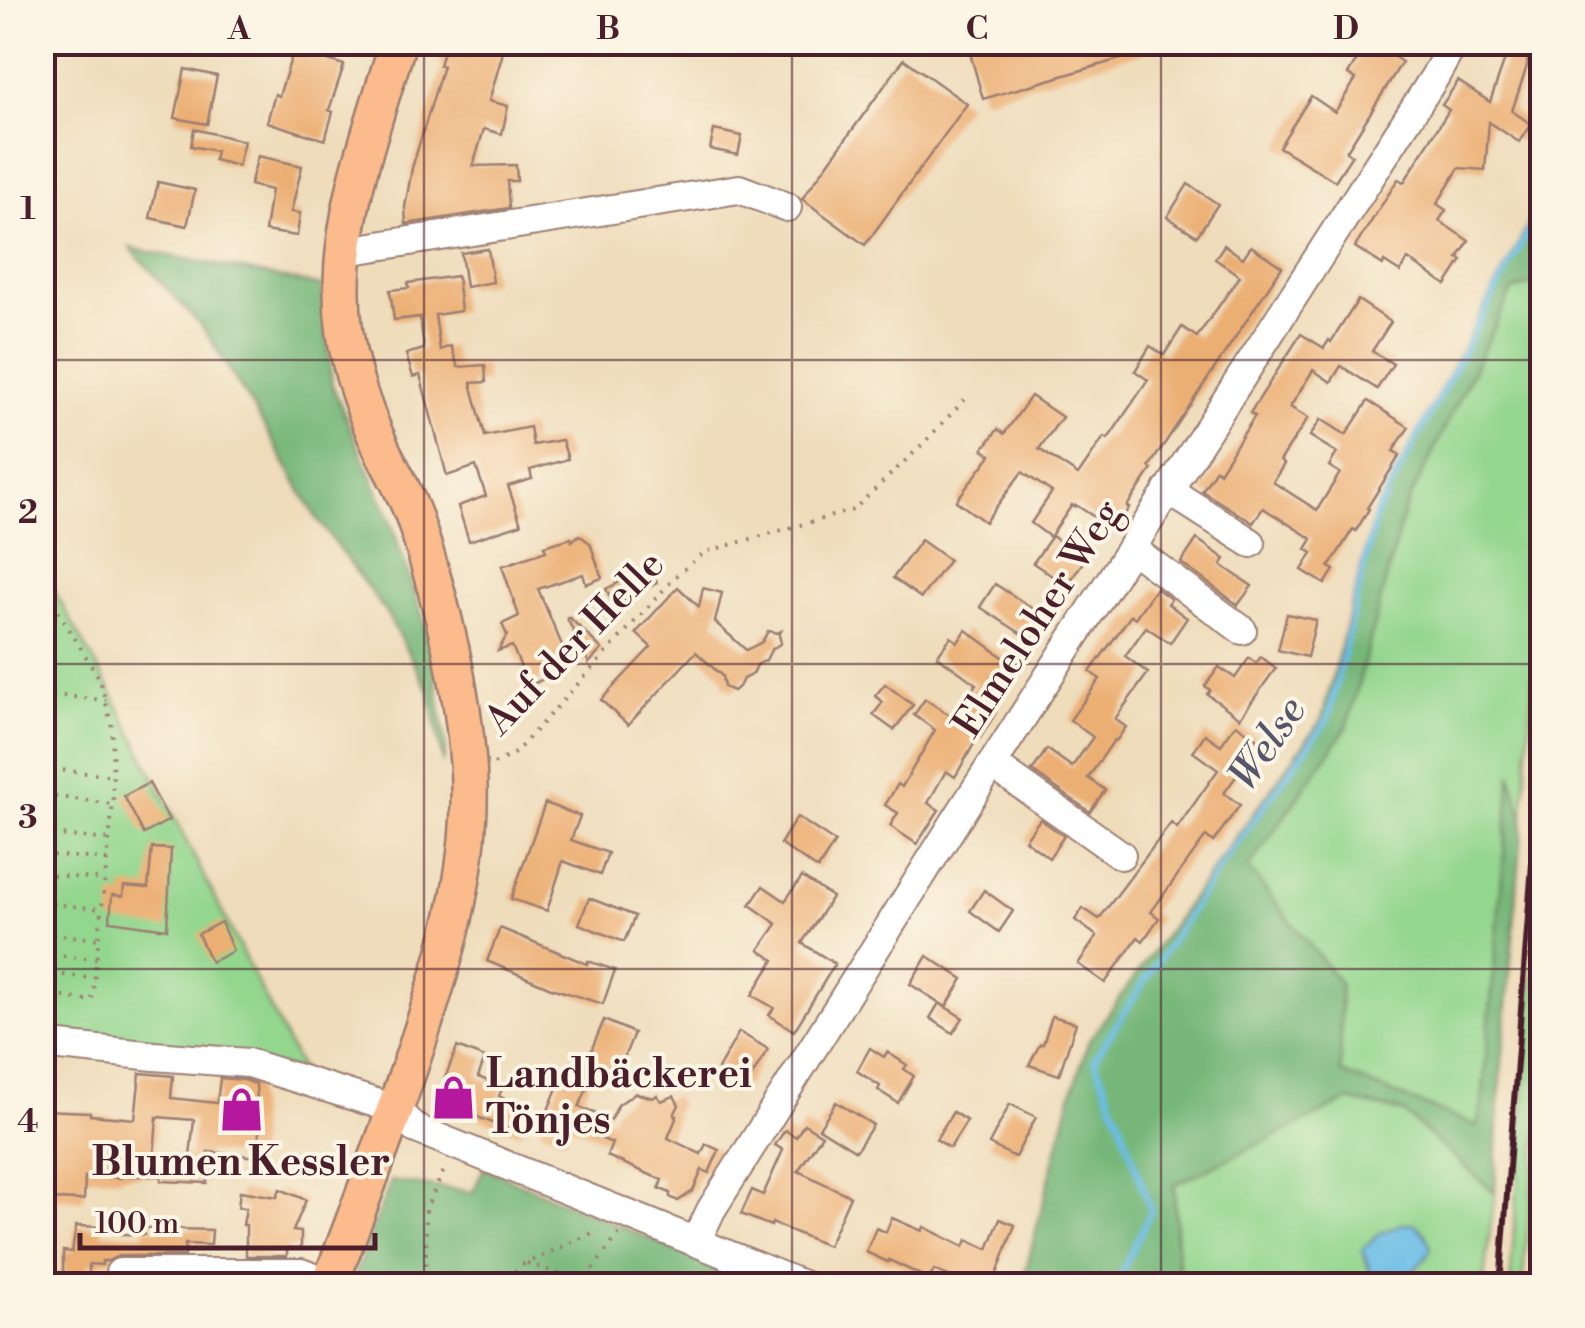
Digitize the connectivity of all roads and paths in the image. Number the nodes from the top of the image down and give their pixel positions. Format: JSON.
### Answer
{"nodes":[{"id":1,"x":398,"y":42,"type":"edge"},
{"id":2,"x":1454,"y":42,"type":"edge"},
{"id":3,"x":786,"y":208,"type":"dead end"},
{"id":4,"x":344,"y":249,"type":"junction"},
{"id":5,"x":967,"y":398,"type":"dead end"},
{"id":6,"x":1168,"y":490,"type":"junction"},
{"id":7,"x":1251,"y":543,"type":"dead end"},
{"id":8,"x":1131,"y":548,"type":"junction"},
{"id":9,"x":42,"y":584,"type":"edge"},
{"id":10,"x":1242,"y":630,"type":"dead end"},
{"id":11,"x":42,"y":694,"type":"edge"},
{"id":12,"x":106,"y":700,"type":"junction"},
{"id":13,"x":992,"y":764,"type":"junction"},
{"id":14,"x":42,"y":768,"type":"edge"},
{"id":15,"x":468,"y":768,"type":"junction"},
{"id":16,"x":114,"y":776,"type":"junction"},
{"id":17,"x":42,"y":796,"type":"edge"},
{"id":18,"x":113,"y":804,"type":"junction"},
{"id":19,"x":42,"y":833,"type":"edge"},
{"id":20,"x":109,"y":840,"type":"junction"},
{"id":21,"x":42,"y":854,"type":"edge"},
{"id":22,"x":1122,"y":855,"type":"dead end"},
{"id":23,"x":107,"y":860,"type":"junction"},
{"id":24,"x":42,"y":874,"type":"edge"},
{"id":25,"x":105,"y":880,"type":"junction"},
{"id":26,"x":42,"y":903,"type":"edge"},
{"id":27,"x":102,"y":909,"type":"junction"},
{"id":28,"x":42,"y":933,"type":"edge"},
{"id":29,"x":98,"y":938,"type":"junction"},
{"id":30,"x":42,"y":954,"type":"edge"},
{"id":31,"x":96,"y":960,"type":"junction"},
{"id":32,"x":42,"y":973,"type":"edge"},
{"id":33,"x":94,"y":978,"type":"junction"},
{"id":34,"x":42,"y":994,"type":"edge"},
{"id":35,"x":42,"y":1044,"type":"edge"},
{"id":36,"x":396,"y":1109,"type":"junction"},
{"id":37,"x":456,"y":1144,"type":"junction"},
{"id":38,"x":634,"y":1215,"type":"junction"},
{"id":39,"x":696,"y":1242,"type":"junction"},
{"id":40,"x":527,"y":1262,"type":"junction"},
{"id":41,"x":120,"y":1274,"type":"dead end"},
{"id":42,"x":582,"y":1283,"type":"edge"},
{"id":43,"x":330,"y":1285,"type":"edge"},
{"id":44,"x":426,"y":1286,"type":"edge"},
{"id":45,"x":500,"y":1286,"type":"edge"},
{"id":46,"x":594,"y":1286,"type":"edge"},
{"id":47,"x":805,"y":1286,"type":"edge"}],
"edges":[{"from":1,"to":4,"type":"main road"},
{"from":2,"to":6,"type":"street","name":"Elmeloher Weg"},
{"from":3,"to":4,"type":"street"},
{"from":4,"to":15,"type":"main road"},
{"from":5,"to":15,"type":"path","name":"Auf der Helle"},
{"from":6,"to":7,"type":"street"},
{"from":6,"to":8,"type":"street","name":"Elmeloher Weg"},
{"from":8,"to":10,"type":"street"},
{"from":8,"to":13,"type":"street","name":"Elmeloher Weg"},
{"from":9,"to":12,"type":"path"},
{"from":11,"to":12,"type":"path"},
{"from":12,"to":16,"type":"path"},
{"from":13,"to":22,"type":"street"},
{"from":13,"to":39,"type":"street","name":"Elmeloher Weg"},
{"from":14,"to":16,"type":"path"},
{"from":15,"to":36,"type":"main road"},
{"from":16,"to":18,"type":"path"},
{"from":17,"to":18,"type":"path"},
{"from":18,"to":20,"type":"path"},
{"from":19,"to":20,"type":"path"},
{"from":20,"to":23,"type":"path"},
{"from":21,"to":23,"type":"path"},
{"from":23,"to":25,"type":"path"},
{"from":24,"to":25,"type":"path"},
{"from":25,"to":27,"type":"path"},
{"from":26,"to":27,"type":"path"},
{"from":27,"to":29,"type":"path"},
{"from":28,"to":29,"type":"path"},
{"from":29,"to":31,"type":"path"},
{"from":30,"to":31,"type":"path"},
{"from":31,"to":33,"type":"path"},
{"from":32,"to":33,"type":"path"},
{"from":33,"to":34,"type":"path"},
{"from":35,"to":36,"type":"street"},
{"from":36,"to":37,"type":"street"},
{"from":36,"to":43,"type":"main road"},
{"from":37,"to":38,"type":"street"},
{"from":37,"to":44,"type":"path"},
{"from":38,"to":39,"type":"street"},
{"from":38,"to":40,"type":"path"},
{"from":38,"to":42,"type":"path"},
{"from":39,"to":47,"type":"street"},
{"from":40,"to":42,"type":"path"},
{"from":40,"to":45,"type":"path"},
{"from":41,"to":43,"type":"street"},
{"from":42,"to":46,"type":"path"}]}
